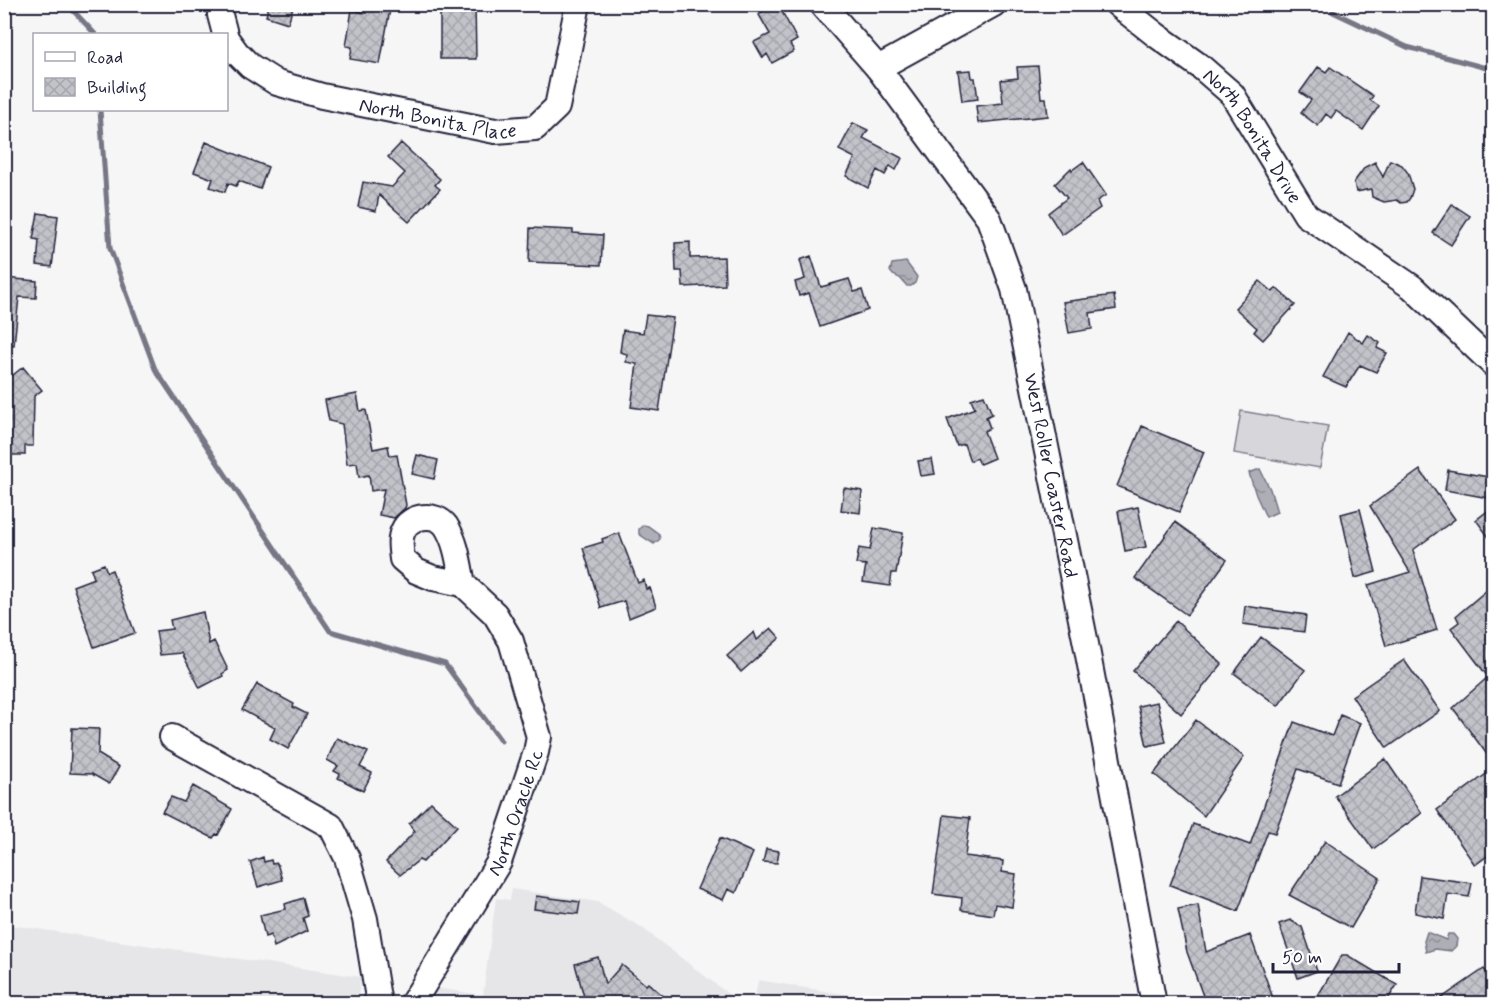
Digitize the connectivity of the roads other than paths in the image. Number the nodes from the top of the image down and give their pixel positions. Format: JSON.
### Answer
{"nodes":[{"id":1,"x":221,"y":4,"type":"edge"},
{"id":2,"x":579,"y":4,"type":"edge"},
{"id":3,"x":822,"y":4,"type":"edge"},
{"id":4,"x":994,"y":4,"type":"edge"},
{"id":5,"x":1117,"y":4,"type":"edge"},
{"id":6,"x":225,"y":33,"type":"edge"},
{"id":7,"x":228,"y":38,"type":"edge"},
{"id":8,"x":878,"y":68,"type":"junction"},
{"id":9,"x":1494,"y":365,"type":"edge"},
{"id":10,"x":463,"y":584,"type":"dead end"},
{"id":11,"x":172,"y":737,"type":"dead end"},
{"id":12,"x":379,"y":1004,"type":"edge"},
{"id":13,"x":412,"y":1004,"type":"edge"},
{"id":14,"x":1154,"y":1004,"type":"edge"}],
"edges":[{"from":1,"to":6,"type":"street","name":"North Bonita Place"},
{"from":2,"to":7,"type":"street","name":"North Bonita Place"},
{"from":3,"to":8,"type":"street","name":"West Roller Coaster Road"},
{"from":4,"to":8,"type":"street"},
{"from":5,"to":9,"type":"street","name":"North Bonita Drive"},
{"from":8,"to":14,"type":"street","name":"West Roller Coaster Road"},
{"from":10,"to":13,"type":"street","name":"North Oracle Rc"},
{"from":11,"to":12,"type":"street"}]}
